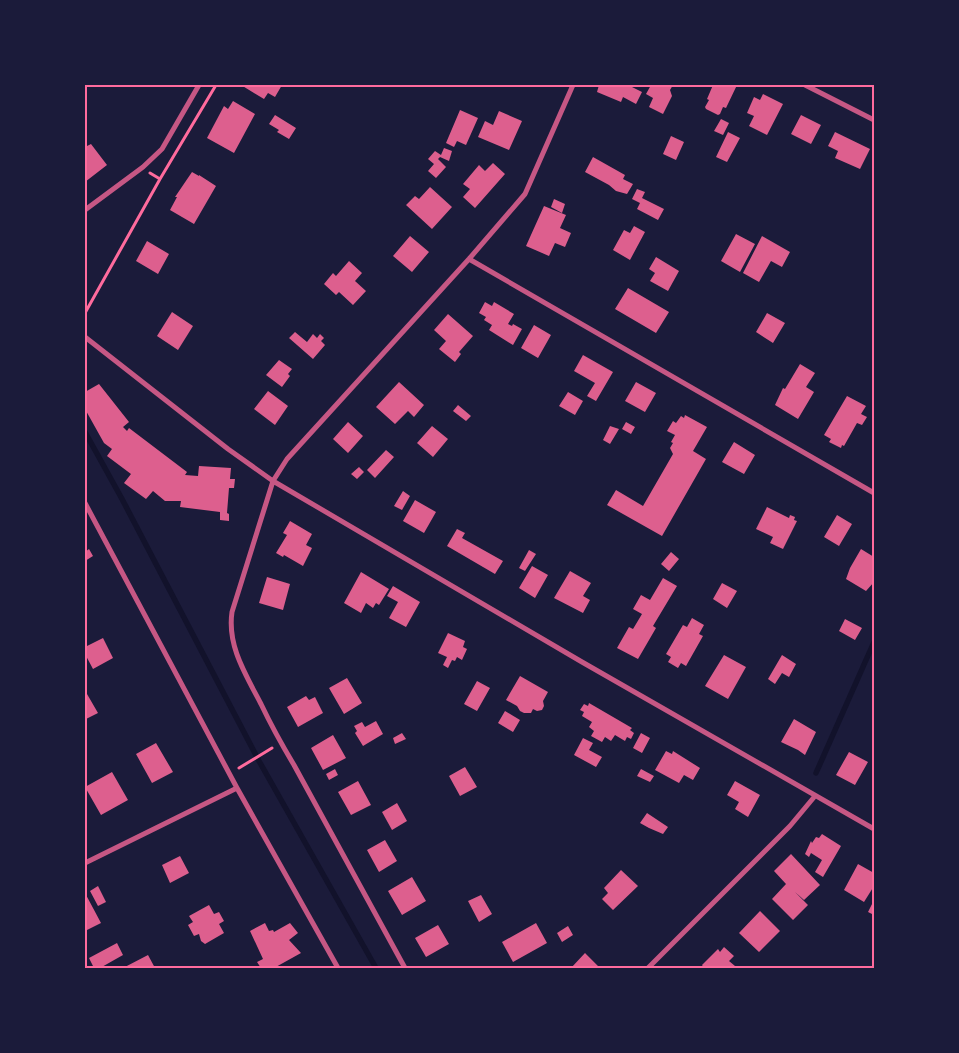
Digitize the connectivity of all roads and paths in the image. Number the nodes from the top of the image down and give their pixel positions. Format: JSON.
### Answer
{"nodes":[{"id":1,"x":199,"y":85,"type":"edge"},
{"id":2,"x":216,"y":85,"type":"edge"},
{"id":3,"x":573,"y":85,"type":"edge"},
{"id":4,"x":805,"y":85,"type":"edge"},
{"id":5,"x":874,"y":120,"type":"edge"},
{"id":6,"x":143,"y":167,"type":"junction"},
{"id":7,"x":160,"y":179,"type":"junction"},
{"id":8,"x":85,"y":210,"type":"edge"},
{"id":9,"x":469,"y":260,"type":"junction"},
{"id":10,"x":85,"y":313,"type":"edge"},
{"id":11,"x":85,"y":337,"type":"edge"},
{"id":12,"x":273,"y":481,"type":"junction"},
{"id":13,"x":874,"y":493,"type":"edge"},
{"id":14,"x":85,"y":503,"type":"edge"},
{"id":15,"x":268,"y":751,"type":"dead end"},
{"id":16,"x":247,"y":764,"type":"dead end"},
{"id":17,"x":237,"y":788,"type":"junction"},
{"id":18,"x":815,"y":796,"type":"junction"},
{"id":19,"x":874,"y":829,"type":"edge"},
{"id":20,"x":85,"y":863,"type":"edge"},
{"id":21,"x":338,"y":968,"type":"edge"},
{"id":22,"x":405,"y":968,"type":"edge"},
{"id":23,"x":648,"y":968,"type":"edge"}],
"edges":[{"from":1,"to":6,"type":"street"},
{"from":2,"to":7,"type":"path"},
{"from":3,"to":9,"type":"street"},
{"from":4,"to":5,"type":"street"},
{"from":6,"to":7,"type":"path"},
{"from":6,"to":8,"type":"street"},
{"from":7,"to":10,"type":"path"},
{"from":9,"to":12,"type":"street"},
{"from":9,"to":13,"type":"street"},
{"from":11,"to":12,"type":"street"},
{"from":12,"to":18,"type":"street"},
{"from":12,"to":22,"type":"street"},
{"from":14,"to":17,"type":"street"},
{"from":15,"to":16,"type":"path"},
{"from":17,"to":20,"type":"street"},
{"from":17,"to":21,"type":"street"},
{"from":18,"to":19,"type":"street"},
{"from":18,"to":23,"type":"street"}]}
